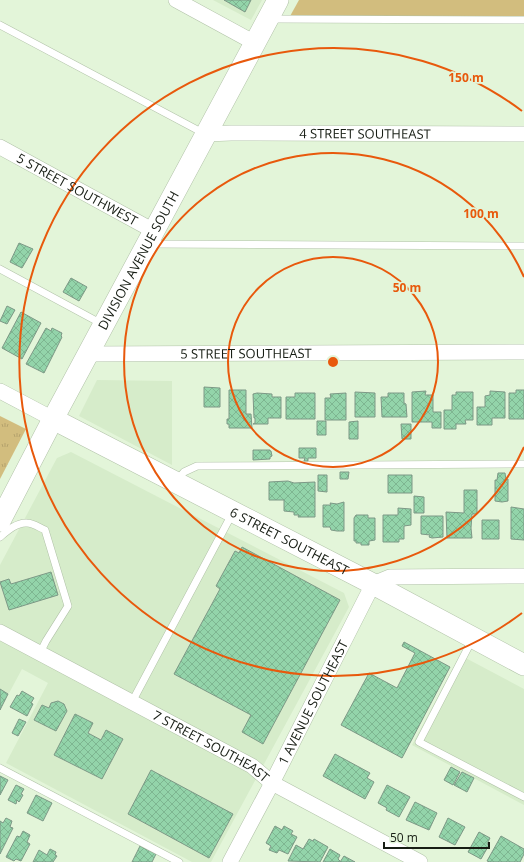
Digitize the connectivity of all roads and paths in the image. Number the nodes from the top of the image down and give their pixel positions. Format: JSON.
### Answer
{"nodes":[{"id":1,"x":176,"y":0,"type":"edge"},
{"id":2,"x":278,"y":0,"type":"edge"},
{"id":3,"x":267,"y":19,"type":"junction"},
{"id":4,"x":524,"y":20,"type":"edge"},
{"id":5,"x":0,"y":25,"type":"edge"},
{"id":6,"x":255,"y":43,"type":"junction"},
{"id":7,"x":206,"y":134,"type":"junction"},
{"id":8,"x":524,"y":134,"type":"edge"},
{"id":9,"x":0,"y":147,"type":"edge"},
{"id":10,"x":151,"y":238,"type":"junction"},
{"id":11,"x":524,"y":246,"type":"edge"},
{"id":12,"x":0,"y":269,"type":"edge"},
{"id":13,"x":104,"y":325,"type":"junction"},
{"id":14,"x":524,"y":352,"type":"edge"},
{"id":15,"x":88,"y":354,"type":"junction"},
{"id":16,"x":0,"y":391,"type":"edge"},
{"id":17,"x":53,"y":419,"type":"junction"},
{"id":18,"x":524,"y":464,"type":"edge"},
{"id":19,"x":176,"y":482,"type":"junction"},
{"id":20,"x":233,"y":512,"type":"junction"},
{"id":21,"x":0,"y":521,"type":"edge"},
{"id":22,"x":0,"y":537,"type":"edge"},
{"id":23,"x":524,"y":576,"type":"edge"},
{"id":24,"x":373,"y":584,"type":"junction"},
{"id":25,"x":0,"y":632,"type":"edge"},
{"id":26,"x":474,"y":638,"type":"junction"},
{"id":27,"x":40,"y":654,"type":"junction"},
{"id":28,"x":524,"y":665,"type":"edge"},
{"id":29,"x":132,"y":702,"type":"junction"},
{"id":30,"x":0,"y":768,"type":"edge"},
{"id":31,"x":272,"y":783,"type":"junction"},
{"id":32,"x":524,"y":797,"type":"edge"},
{"id":33,"x":179,"y":862,"type":"edge"},
{"id":34,"x":230,"y":862,"type":"edge"},
{"id":35,"x":420,"y":862,"type":"edge"}],
"edges":[{"from":1,"to":6,"type":"street"},
{"from":2,"to":3,"type":"street","name":"DIVISION AVENUE SOUTH"},
{"from":3,"to":4,"type":"lane"},
{"from":3,"to":6,"type":"street","name":"DIVISION AVENUE SOUTH"},
{"from":5,"to":7,"type":"lane"},
{"from":6,"to":7,"type":"street","name":"DIVISION AVENUE SOUTH"},
{"from":7,"to":8,"type":"street","name":"4 STREET SOUTHEAST"},
{"from":7,"to":10,"type":"street","name":"DIVISION AVENUE SOUTH"},
{"from":9,"to":10,"type":"street","name":"5 STREET SOUTHWEST"},
{"from":10,"to":11,"type":"lane"},
{"from":10,"to":13,"type":"street","name":"DIVISION AVENUE SOUTH"},
{"from":12,"to":13,"type":"lane"},
{"from":13,"to":15,"type":"street","name":"DIVISION AVENUE SOUTH"},
{"from":14,"to":15,"type":"street","name":"5 STREET SOUTHEAST"},
{"from":15,"to":17,"type":"street","name":"DIVISION AVENUE SOUTH"},
{"from":16,"to":17,"type":"street"},
{"from":17,"to":19,"type":"street","name":"6 STREET SOUTHEAST"},
{"from":17,"to":21,"type":"street","name":"DIVISION AVENUE SOUTH"},
{"from":18,"to":19,"type":"lane"},
{"from":19,"to":20,"type":"street","name":"6 STREET SOUTHEAST"},
{"from":20,"to":24,"type":"street","name":"6 STREET SOUTHEAST"},
{"from":20,"to":29,"type":"lane"},
{"from":22,"to":27,"type":"lane"},
{"from":23,"to":24,"type":"street"},
{"from":24,"to":26,"type":"street","name":"6 STREET SOUTHEAST"},
{"from":24,"to":31,"type":"street","name":"1 AVENUE SOUTHEAST"},
{"from":25,"to":27,"type":"street","name":"7 STREET SOUTHEAST"},
{"from":26,"to":28,"type":"street","name":"6 STREET SOUTHEAST"},
{"from":26,"to":32,"type":"lane"},
{"from":27,"to":29,"type":"street","name":"7 STREET SOUTHEAST"},
{"from":29,"to":31,"type":"street","name":"7 STREET SOUTHEAST"},
{"from":30,"to":33,"type":"lane"},
{"from":31,"to":34,"type":"street","name":"1 AVENUE SOUTHEAST"},
{"from":31,"to":35,"type":"street","name":"7 STREET SOUTHEAST"}]}
